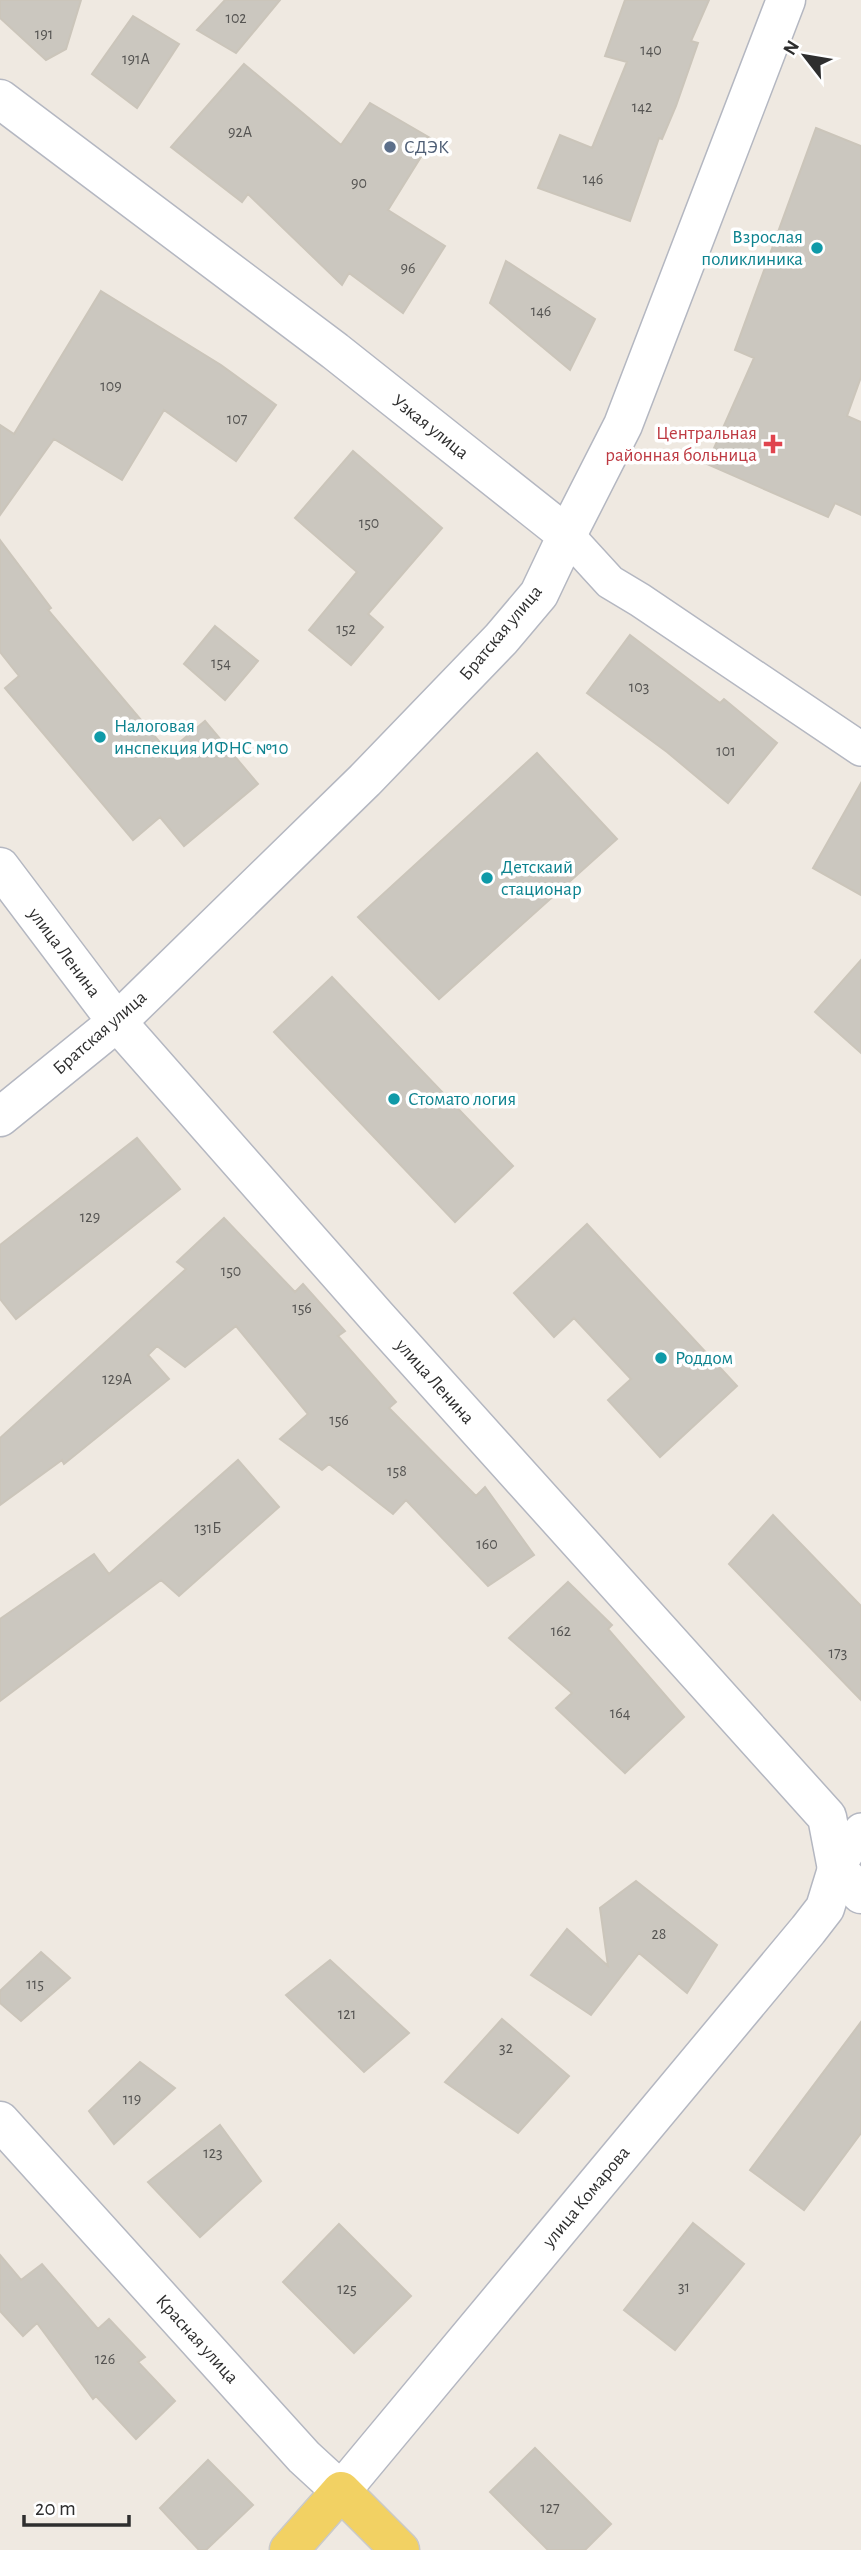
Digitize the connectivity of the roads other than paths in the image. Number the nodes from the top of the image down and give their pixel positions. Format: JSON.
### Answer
{"nodes":[{"id":1,"x":786,"y":0,"type":"edge"},
{"id":2,"x":0,"y":99,"type":"edge"},
{"id":3,"x":567,"y":535,"type":"junction"},
{"id":4,"x":861,"y":749,"type":"edge"},
{"id":5,"x":0,"y":867,"type":"edge"},
{"id":6,"x":117,"y":1022,"type":"junction"},
{"id":7,"x":0,"y":1117,"type":"edge"},
{"id":8,"x":861,"y":1830,"type":"edge"},
{"id":9,"x":849,"y":1881,"type":"edge"},
{"id":10,"x":0,"y":2121,"type":"edge"},
{"id":11,"x":341,"y":2491,"type":"junction"},
{"id":12,"x":289,"y":2550,"type":"edge"},
{"id":13,"x":400,"y":2550,"type":"edge"}],
"edges":[{"from":1,"to":3,"type":"street","name":"Братская улица"},
{"from":2,"to":3,"type":"street","name":"Узкая улица"},
{"from":3,"to":4,"type":"street","name":"Узкая улица"},
{"from":3,"to":6,"type":"street","name":"Братская улица"},
{"from":5,"to":6,"type":"street","name":"улица Ленина"},
{"from":6,"to":7,"type":"street","name":"Братская улица"},
{"from":6,"to":9,"type":"street","name":"улица Ленина"},
{"from":8,"to":9,"type":"street","name":"улица Комарова"},
{"from":9,"to":11,"type":"street","name":"улица Комарова"},
{"from":10,"to":11,"type":"street","name":"Красная улица"},
{"from":11,"to":12,"type":"main road","name":"улица Комарова"},
{"from":11,"to":13,"type":"main road","name":"Красная улица"}]}
